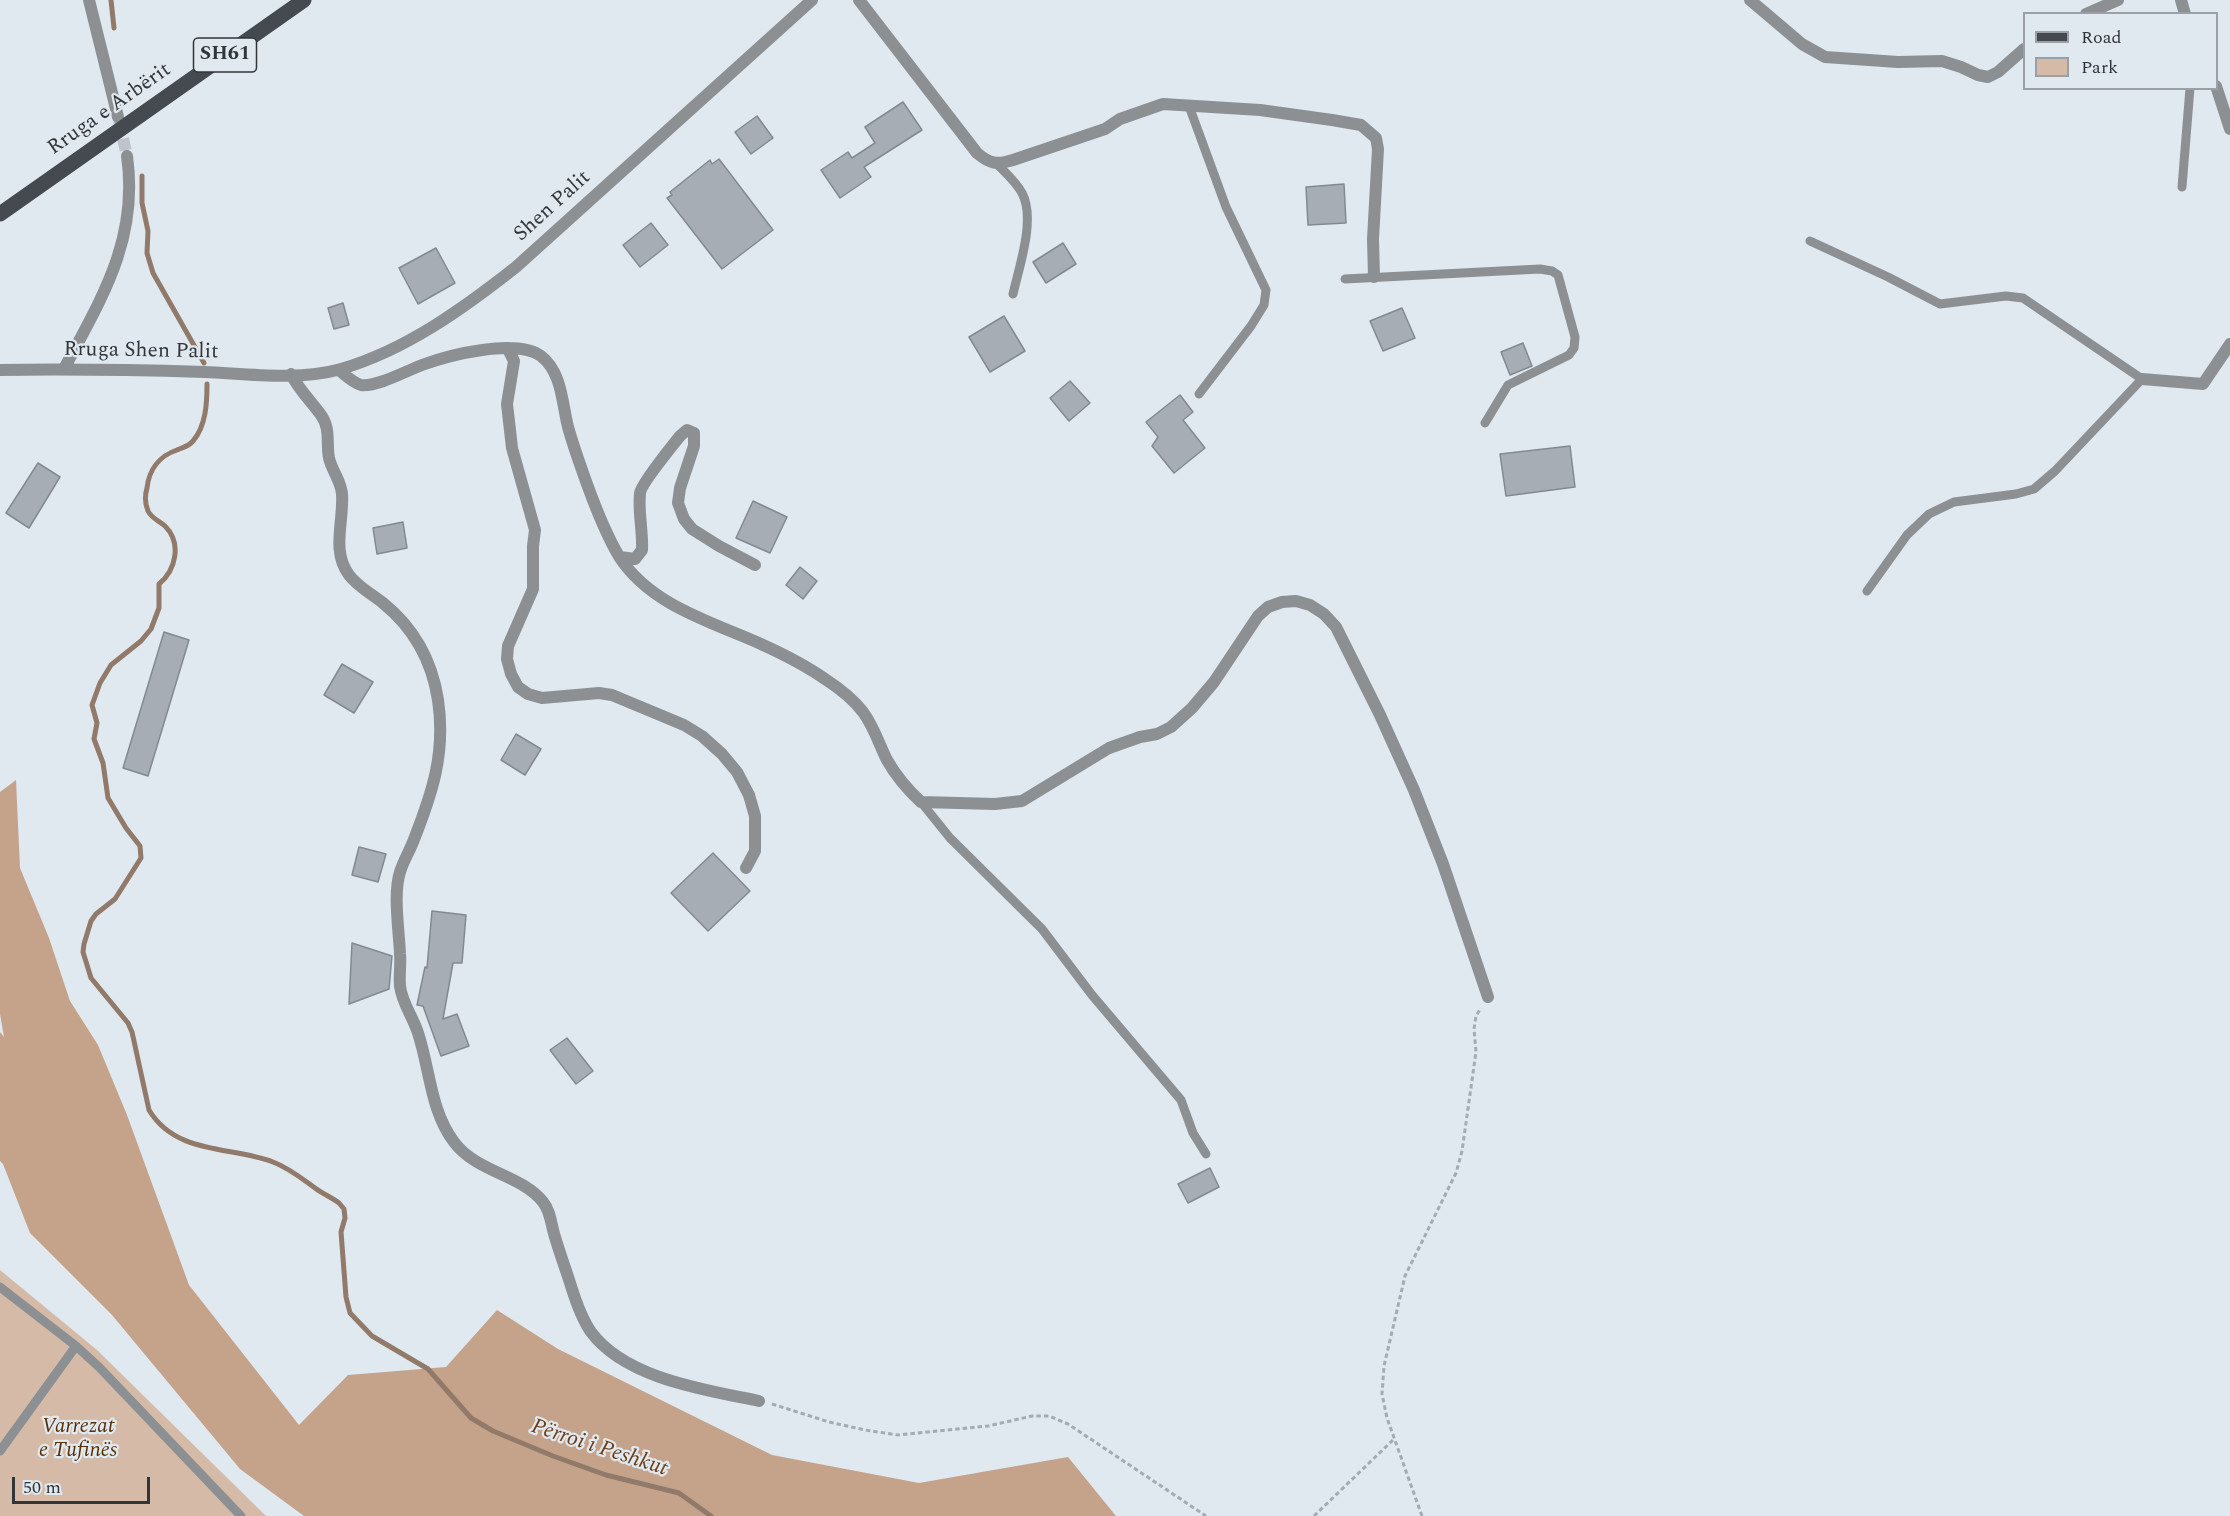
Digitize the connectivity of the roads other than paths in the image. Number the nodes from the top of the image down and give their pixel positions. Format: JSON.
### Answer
{"nodes":[{"id":1,"x":89,"y":0,"type":"edge"},
{"id":2,"x":304,"y":0,"type":"edge"},
{"id":3,"x":812,"y":0,"type":"edge"},
{"id":4,"x":859,"y":0,"type":"edge"},
{"id":5,"x":1750,"y":0,"type":"edge"},
{"id":6,"x":2118,"y":0,"type":"edge"},
{"id":7,"x":2091,"y":12,"type":"edge"},
{"id":8,"x":2023,"y":51,"type":"edge"},
{"id":9,"x":2218,"y":89,"type":"edge"},
{"id":10,"x":2190,"y":90,"type":"edge"},
{"id":11,"x":1189,"y":106,"type":"junction"},
{"id":12,"x":118,"y":117,"type":"tunnel mouth"},
{"id":13,"x":2230,"y":129,"type":"edge"},
{"id":14,"x":127,"y":156,"type":"tunnel mouth"},
{"id":15,"x":998,"y":165,"type":"junction"},
{"id":16,"x":2182,"y":188,"type":"dead end"},
{"id":17,"x":0,"y":214,"type":"edge"},
{"id":18,"x":1810,"y":242,"type":"dead end"},
{"id":19,"x":1374,"y":277,"type":"junction"},
{"id":20,"x":1345,"y":279,"type":"dead end"},
{"id":21,"x":1013,"y":294,"type":"dead end"},
{"id":22,"x":2230,"y":344,"type":"edge"},
{"id":23,"x":508,"y":349,"type":"junction"},
{"id":24,"x":64,"y":369,"type":"junction"},
{"id":25,"x":339,"y":369,"type":"junction"},
{"id":26,"x":0,"y":370,"type":"edge"},
{"id":27,"x":286,"y":374,"type":"junction"},
{"id":28,"x":2142,"y":379,"type":"junction"},
{"id":29,"x":1199,"y":394,"type":"dead end"},
{"id":30,"x":1485,"y":423,"type":"dead end"},
{"id":31,"x":620,"y":557,"type":"junction"},
{"id":32,"x":755,"y":565,"type":"dead end"},
{"id":33,"x":1867,"y":591,"type":"dead end"},
{"id":34,"x":921,"y":802,"type":"junction"},
{"id":35,"x":746,"y":868,"type":"dead end"},
{"id":36,"x":1488,"y":997,"type":"road end"},
{"id":37,"x":1206,"y":1154,"type":"dead end"},
{"id":38,"x":0,"y":1287,"type":"edge"},
{"id":39,"x":76,"y":1346,"type":"junction"},
{"id":40,"x":759,"y":1401,"type":"road end"},
{"id":41,"x":0,"y":1451,"type":"edge"},
{"id":42,"x":241,"y":1516,"type":"edge"}],
"edges":[{"from":1,"to":12,"type":"street"},
{"from":2,"to":17,"type":"main road","name":"Rruga e Arbërit","number":"SH61"},
{"from":3,"to":25,"type":"street","name":"Shen Palit"},
{"from":4,"to":15,"type":"street"},
{"from":5,"to":8,"type":"street"},
{"from":6,"to":7,"type":"street"},
{"from":9,"to":13,"type":"street"},
{"from":10,"to":16,"type":"lane"},
{"from":11,"to":15,"type":"street"},
{"from":11,"to":19,"type":"street"},
{"from":11,"to":29,"type":"lane"},
{"from":14,"to":24,"type":"street"},
{"from":15,"to":21,"type":"lane"},
{"from":18,"to":28,"type":"lane"},
{"from":19,"to":20,"type":"lane"},
{"from":19,"to":30,"type":"lane"},
{"from":22,"to":28,"type":"street"},
{"from":23,"to":25,"type":"street"},
{"from":23,"to":31,"type":"street"},
{"from":23,"to":35,"type":"street"},
{"from":24,"to":26,"type":"street","name":"Rruga Shen Palit"},
{"from":24,"to":27,"type":"street","name":"Rruga Shen Palit"},
{"from":25,"to":27,"type":"street","name":"Shen Palit"},
{"from":27,"to":40,"type":"street"},
{"from":28,"to":33,"type":"lane"},
{"from":31,"to":32,"type":"street"},
{"from":31,"to":34,"type":"street"},
{"from":34,"to":36,"type":"street"},
{"from":34,"to":37,"type":"lane"},
{"from":38,"to":39,"type":"lane"},
{"from":39,"to":41,"type":"lane"},
{"from":39,"to":42,"type":"lane"}]}
